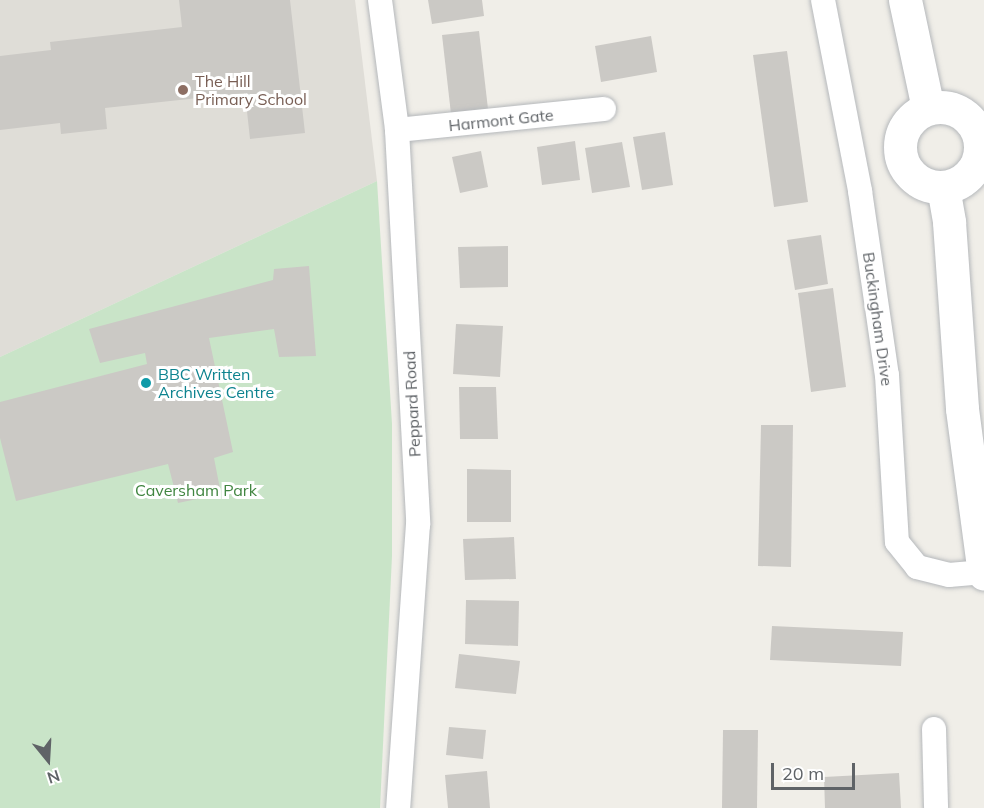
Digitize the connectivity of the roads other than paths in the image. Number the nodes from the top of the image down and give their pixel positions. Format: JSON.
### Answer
{"nodes":[{"id":1,"x":380,"y":0,"type":"edge"},
{"id":2,"x":823,"y":0,"type":"edge"},
{"id":3,"x":905,"y":0,"type":"edge"},
{"id":4,"x":928,"y":108,"type":"junction"},
{"id":5,"x":604,"y":110,"type":"dead end"},
{"id":6,"x":398,"y":130,"type":"junction"},
{"id":7,"x":982,"y":139,"type":"edge"},
{"id":8,"x":943,"y":187,"type":"junction"},
{"id":9,"x":984,"y":573,"type":"edge"},
{"id":10,"x":934,"y":729,"type":"dead end"},
{"id":11,"x":398,"y":808,"type":"edge"},
{"id":12,"x":936,"y":808,"type":"edge"}],
"edges":[{"from":1,"to":6,"type":"street","name":"Peppard Road"},
{"from":2,"to":9,"type":"street","name":"Buckingham Drive"},
{"from":3,"to":4,"type":"main road"},
{"from":4,"to":7,"type":"main road"},
{"from":4,"to":8,"type":"main road"},
{"from":5,"to":6,"type":"street","name":"Harmont Gate"},
{"from":6,"to":11,"type":"street","name":"Peppard Road"},
{"from":7,"to":8,"type":"main road"},
{"from":8,"to":9,"type":"main road","name":"Buckingham Drive"},
{"from":10,"to":12,"type":"street"}]}
